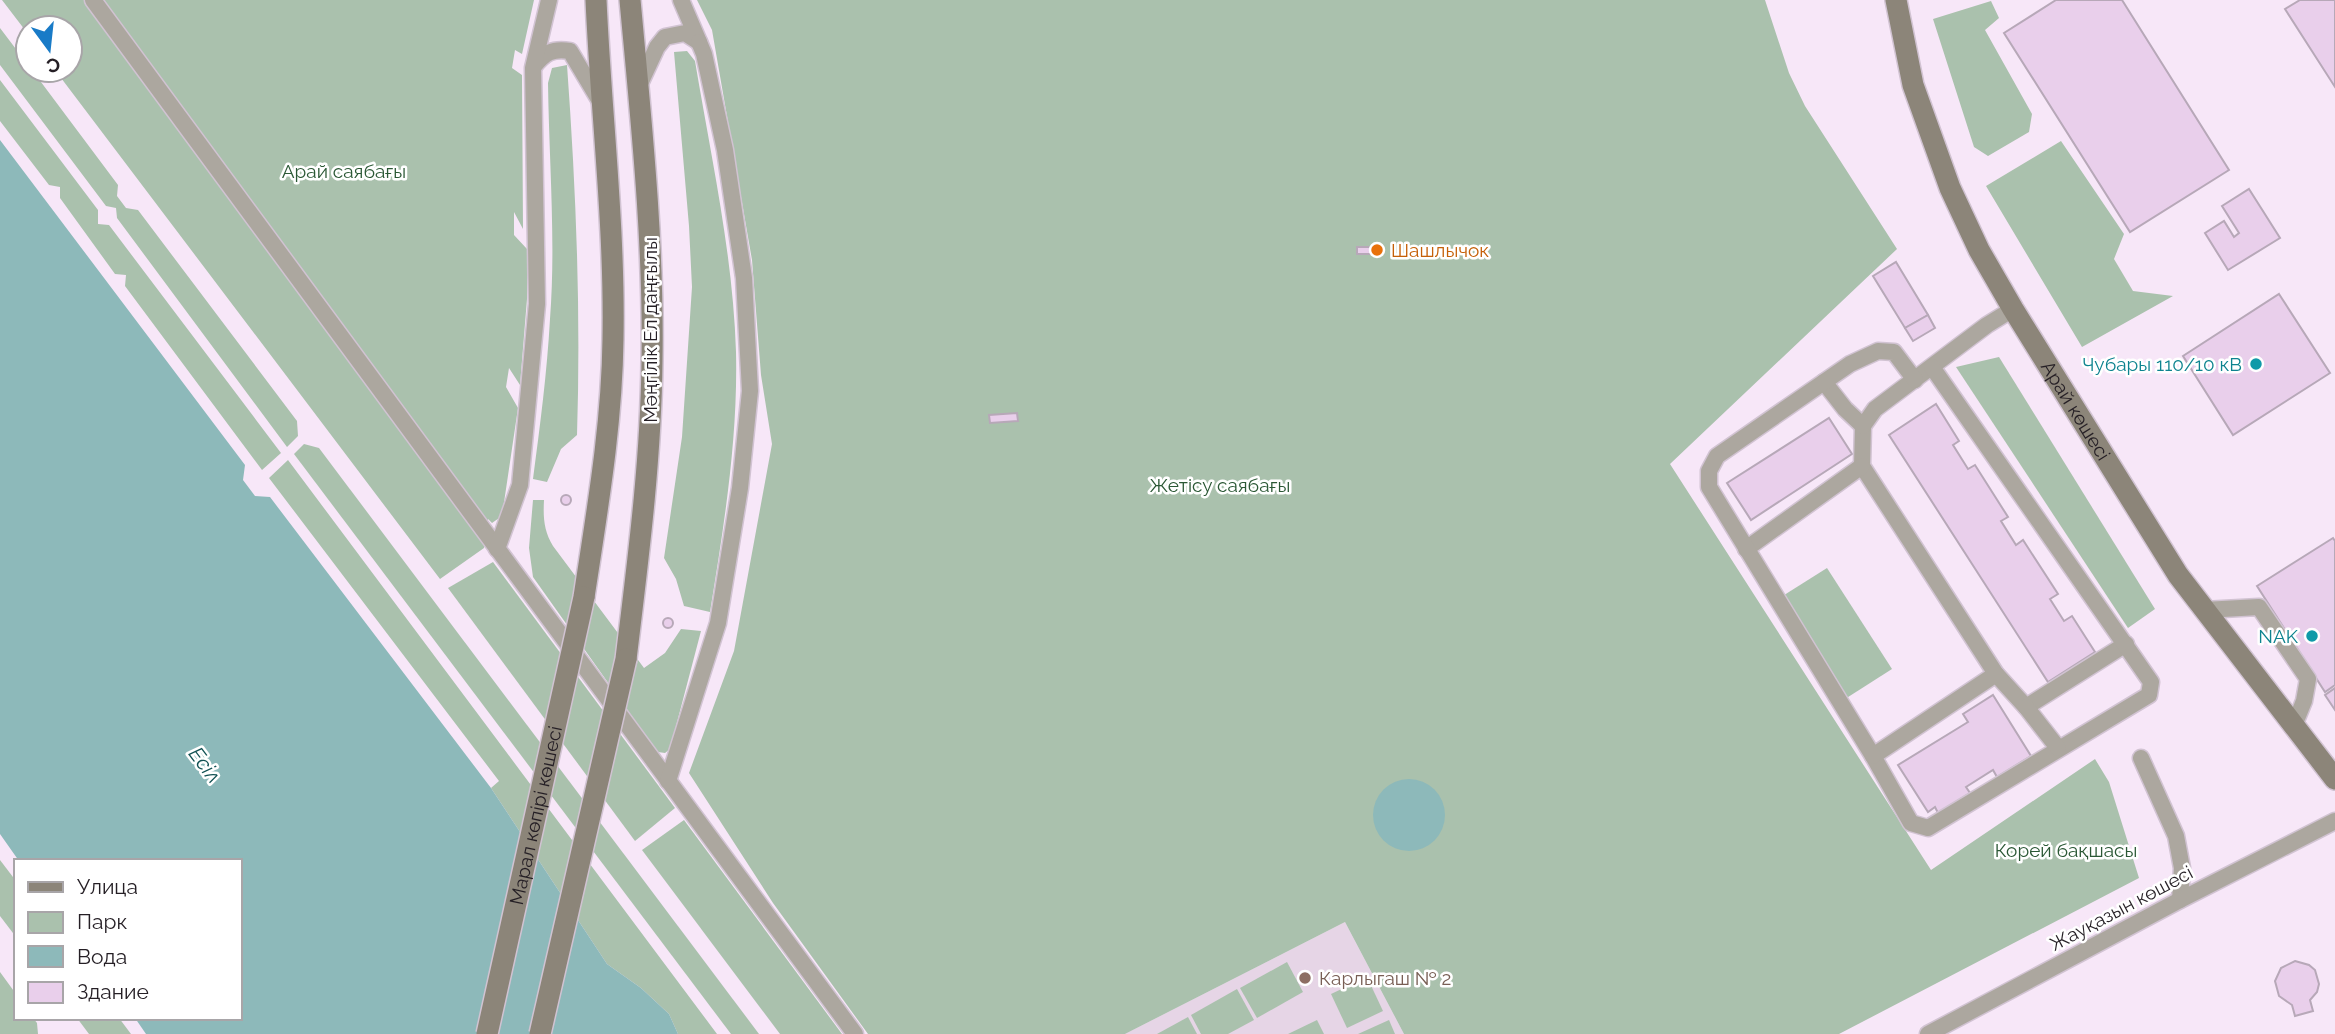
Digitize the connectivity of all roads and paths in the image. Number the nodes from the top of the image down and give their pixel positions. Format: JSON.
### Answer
{"nodes":[{"id":1,"x":93,"y":0,"type":"edge"},
{"id":2,"x":549,"y":0,"type":"edge"},
{"id":3,"x":596,"y":0,"type":"edge"},
{"id":4,"x":630,"y":0,"type":"edge"},
{"id":5,"x":681,"y":0,"type":"edge"},
{"id":6,"x":1896,"y":0,"type":"edge"},
{"id":7,"x":699,"y":42,"type":"junction"},
{"id":8,"x":533,"y":68,"type":"junction"},
{"id":9,"x":638,"y":88,"type":"junction"},
{"id":10,"x":603,"y":106,"type":"junction"},
{"id":11,"x":2013,"y":309,"type":"junction"},
{"id":12,"x":1932,"y":367,"type":"junction"},
{"id":13,"x":1915,"y":380,"type":"junction"},
{"id":14,"x":1824,"y":382,"type":"junction"},
{"id":15,"x":1863,"y":426,"type":"junction"},
{"id":16,"x":1862,"y":466,"type":"junction"},
{"id":17,"x":497,"y":549,"type":"junction"},
{"id":18,"x":1746,"y":549,"type":"junction"},
{"id":19,"x":584,"y":597,"type":"joint"},
{"id":20,"x":2204,"y":610,"type":"junction"},
{"id":21,"x":2126,"y":644,"type":"junction"},
{"id":22,"x":1996,"y":674,"type":"junction"},
{"id":23,"x":2026,"y":707,"type":"junction"},
{"id":24,"x":2293,"y":728,"type":"junction"},
{"id":25,"x":2058,"y":748,"type":"junction"},
{"id":26,"x":1874,"y":756,"type":"junction"},
{"id":27,"x":2141,"y":758,"type":"dead end"},
{"id":28,"x":2335,"y":779,"type":"edge"},
{"id":29,"x":668,"y":781,"type":"junction"},
{"id":30,"x":2335,"y":821,"type":"edge"},
{"id":31,"x":2180,"y":900,"type":"junction"},
{"id":32,"x":487,"y":1034,"type":"edge"},
{"id":33,"x":540,"y":1034,"type":"edge"},
{"id":34,"x":855,"y":1034,"type":"edge"},
{"id":35,"x":1928,"y":1034,"type":"edge"}],
"edges":[{"from":1,"to":17,"type":"street"},
{"from":2,"to":8,"type":"street"},
{"from":3,"to":10,"type":"main road","name":"Мәңгілік Ел даңғылы"},
{"from":4,"to":9,"type":"main road","name":"Мәңгілік Ел даңғылы"},
{"from":5,"to":7,"type":"street"},
{"from":6,"to":11,"type":"main road","name":"Арай көшесі"},
{"from":7,"to":9,"type":"street"},
{"from":7,"to":29,"type":"street"},
{"from":8,"to":10,"type":"street"},
{"from":8,"to":17,"type":"street"},
{"from":9,"to":33,"type":"main road","name":"Мәңгілік Ел даңғылы","bridge":true},
{"from":10,"to":19,"type":"main road","name":"Мәңгілік Ел даңғылы"},
{"from":11,"to":12,"type":"street"},
{"from":11,"to":20,"type":"main road","name":"Арай көшесі"},
{"from":12,"to":13,"type":"street"},
{"from":12,"to":21,"type":"street"},
{"from":13,"to":14,"type":"street"},
{"from":13,"to":15,"type":"street"},
{"from":14,"to":15,"type":"street"},
{"from":14,"to":18,"type":"street"},
{"from":15,"to":16,"type":"street"},
{"from":16,"to":18,"type":"street"},
{"from":16,"to":22,"type":"street"},
{"from":17,"to":29,"type":"street"},
{"from":18,"to":26,"type":"street"},
{"from":19,"to":32,"type":"main road","name":"Марал көпірі көшесі","bridge":true},
{"from":20,"to":24,"type":"main road","name":"Арай көшесі"},
{"from":20,"to":24,"type":"street"},
{"from":21,"to":23,"type":"street"},
{"from":21,"to":25,"type":"street"},
{"from":22,"to":23,"type":"street"},
{"from":22,"to":26,"type":"street"},
{"from":23,"to":25,"type":"street"},
{"from":24,"to":28,"type":"main road","name":"Арай көшесі"},
{"from":25,"to":26,"type":"street"},
{"from":27,"to":31,"type":"street"},
{"from":29,"to":34,"type":"street"},
{"from":30,"to":31,"type":"street","name":"Жауқазын көшесі"},
{"from":31,"to":35,"type":"street","name":"Жауқазын көшесі"}]}
